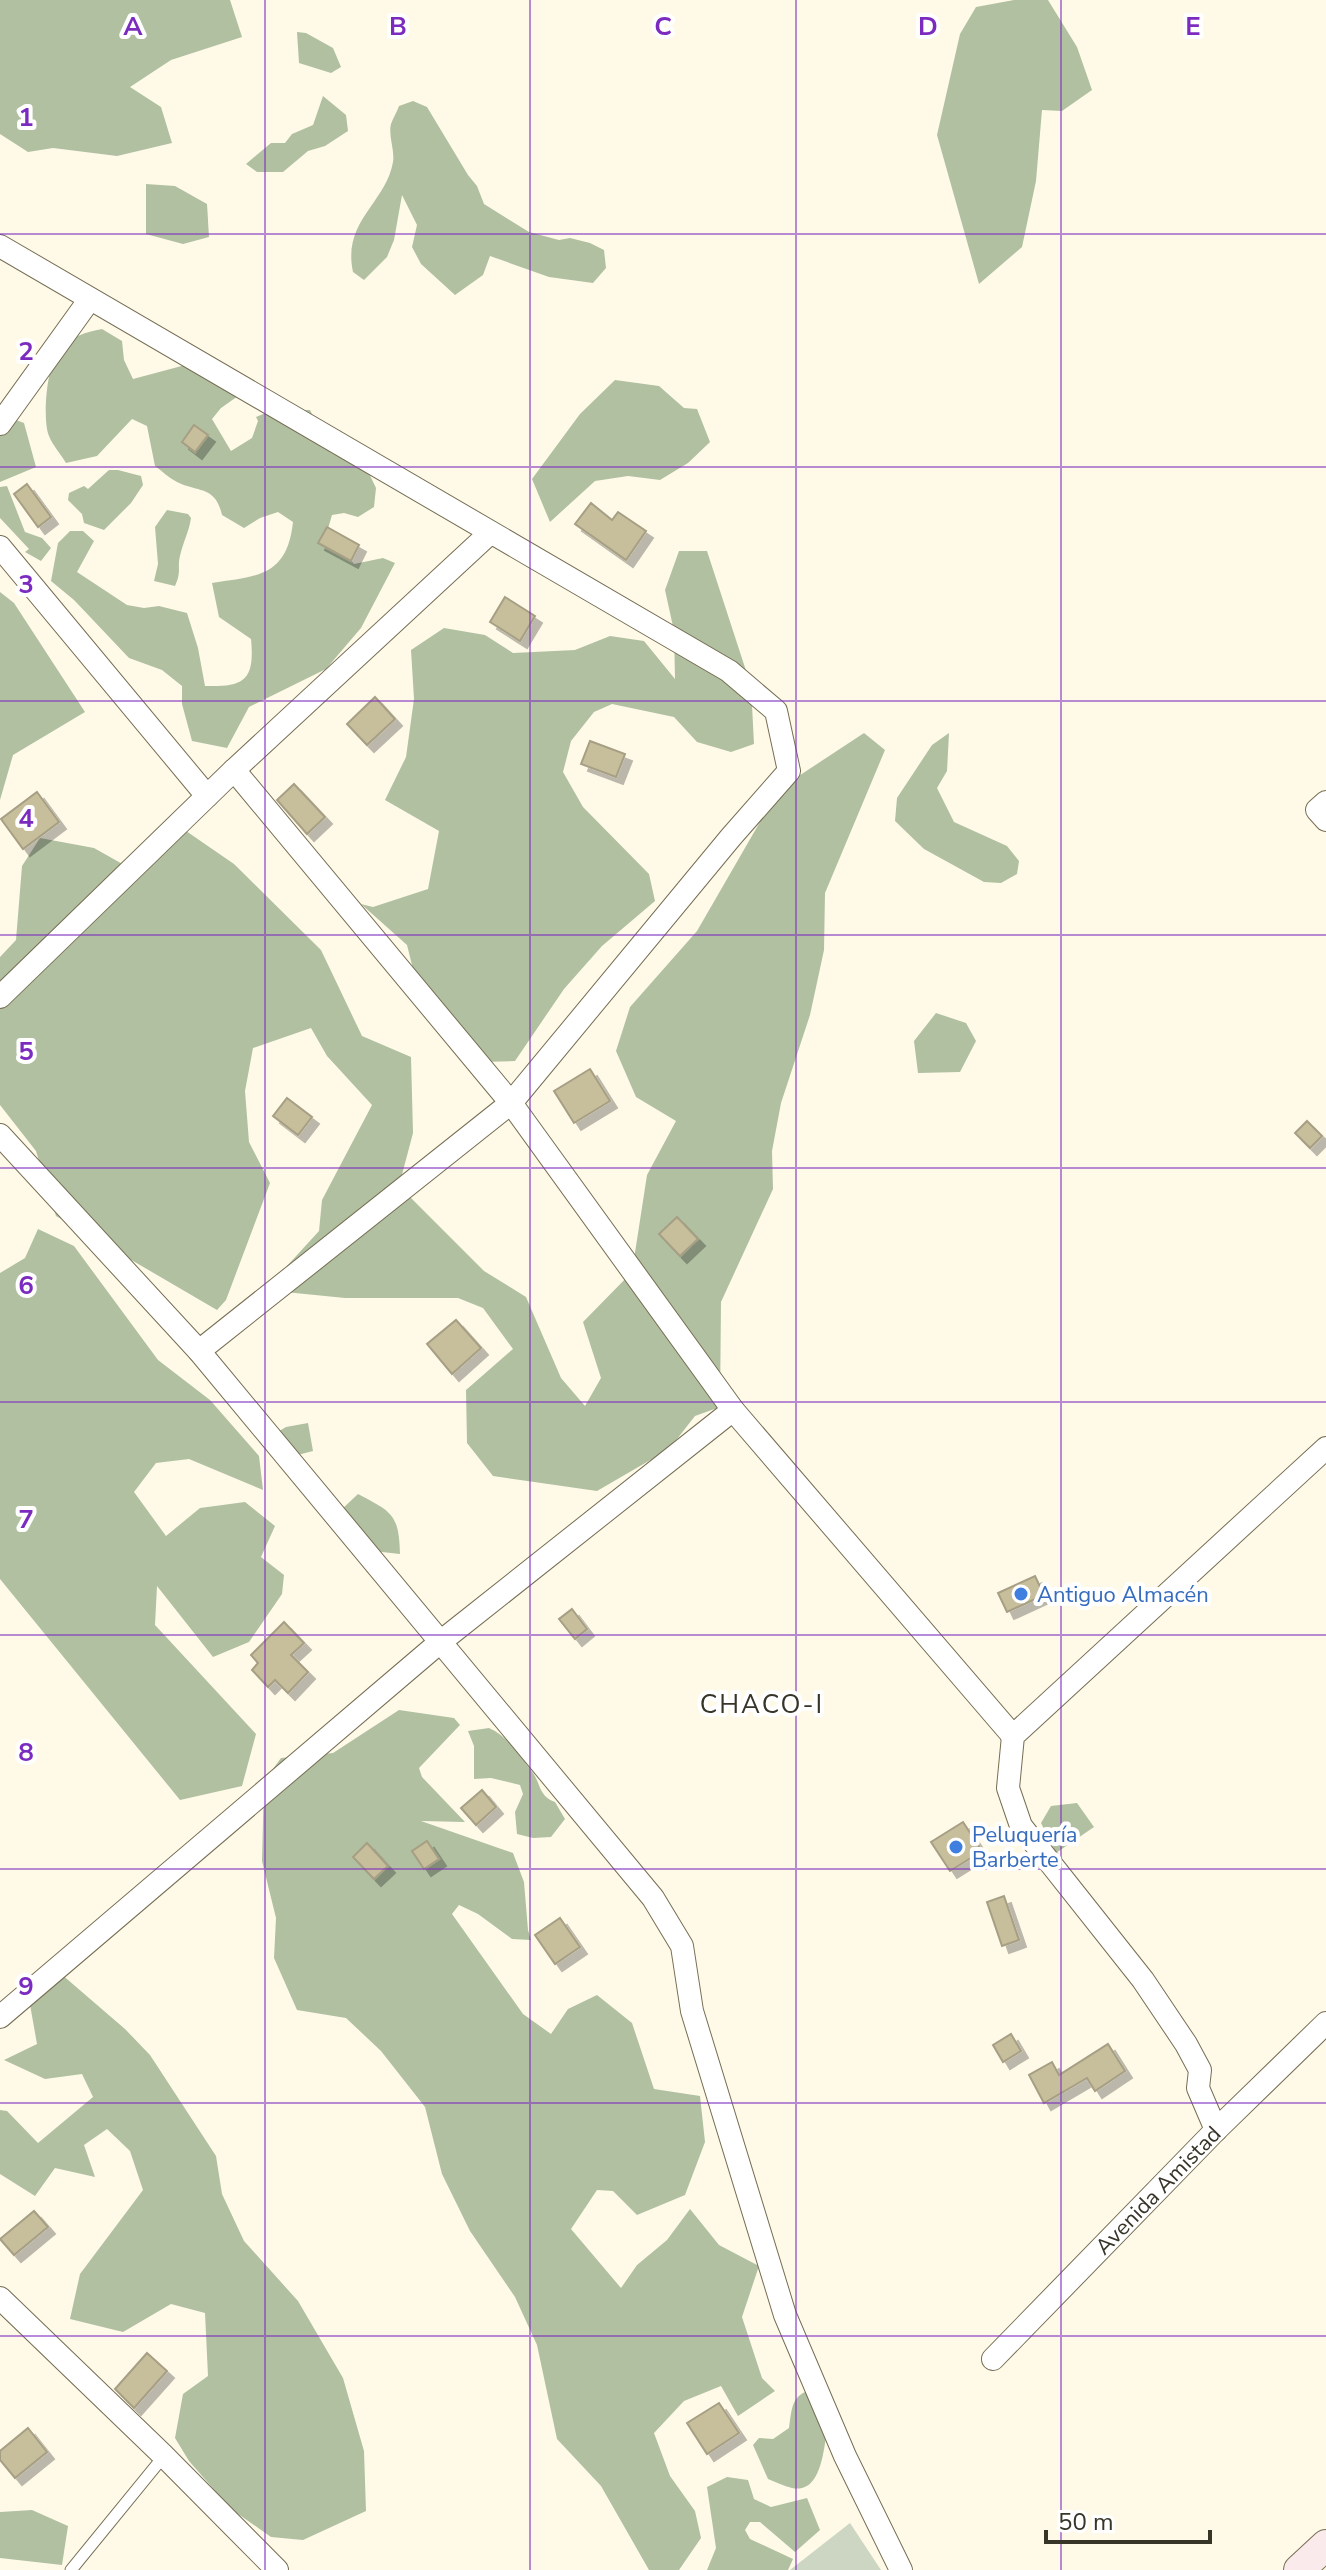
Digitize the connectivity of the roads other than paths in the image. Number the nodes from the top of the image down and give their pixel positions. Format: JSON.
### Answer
{"nodes":[{"id":1,"x":0,"y":246,"type":"edge"},
{"id":2,"x":90,"y":299,"type":"junction"},
{"id":3,"x":0,"y":424,"type":"edge"},
{"id":4,"x":490,"y":533,"type":"junction"},
{"id":5,"x":0,"y":547,"type":"edge"},
{"id":6,"x":234,"y":770,"type":"junction"},
{"id":7,"x":207,"y":796,"type":"junction"},
{"id":8,"x":0,"y":997,"type":"edge"},
{"id":9,"x":511,"y":1103,"type":"junction"},
{"id":10,"x":0,"y":1135,"type":"edge"},
{"id":11,"x":199,"y":1351,"type":"junction"},
{"id":12,"x":733,"y":1410,"type":"junction"},
{"id":13,"x":1326,"y":1448,"type":"edge"},
{"id":14,"x":439,"y":1643,"type":"junction"},
{"id":15,"x":1013,"y":1736,"type":"junction"},
{"id":16,"x":0,"y":2017,"type":"edge"},
{"id":17,"x":1326,"y":2023,"type":"edge"},
{"id":18,"x":1216,"y":2130,"type":"junction"},
{"id":19,"x":0,"y":2298,"type":"edge"},
{"id":20,"x":993,"y":2359,"type":"dead end"},
{"id":21,"x":164,"y":2456,"type":"junction"},
{"id":22,"x":1326,"y":2545,"type":"edge"},
{"id":23,"x":71,"y":2570,"type":"edge"},
{"id":24,"x":277,"y":2570,"type":"edge"},
{"id":25,"x":901,"y":2570,"type":"edge"},
{"id":26,"x":1299,"y":2570,"type":"edge"}],
"edges":[{"from":1,"to":2,"type":"street"},
{"from":2,"to":3,"type":"street"},
{"from":2,"to":4,"type":"street"},
{"from":4,"to":6,"type":"street"},
{"from":4,"to":9,"type":"street"},
{"from":5,"to":7,"type":"street"},
{"from":6,"to":7,"type":"street"},
{"from":6,"to":9,"type":"street"},
{"from":7,"to":8,"type":"street"},
{"from":9,"to":11,"type":"street"},
{"from":9,"to":12,"type":"street"},
{"from":10,"to":11,"type":"street"},
{"from":11,"to":14,"type":"street"},
{"from":12,"to":14,"type":"street"},
{"from":12,"to":15,"type":"street"},
{"from":13,"to":15,"type":"street"},
{"from":14,"to":16,"type":"street"},
{"from":14,"to":25,"type":"street"},
{"from":15,"to":18,"type":"street"},
{"from":17,"to":18,"type":"street","name":"Avenida Amistad"},
{"from":18,"to":20,"type":"street","name":"Avenida Amistad"},
{"from":19,"to":21,"type":"street"},
{"from":21,"to":23,"type":"lane"},
{"from":21,"to":24,"type":"street"},
{"from":22,"to":26,"type":"street"}]}
